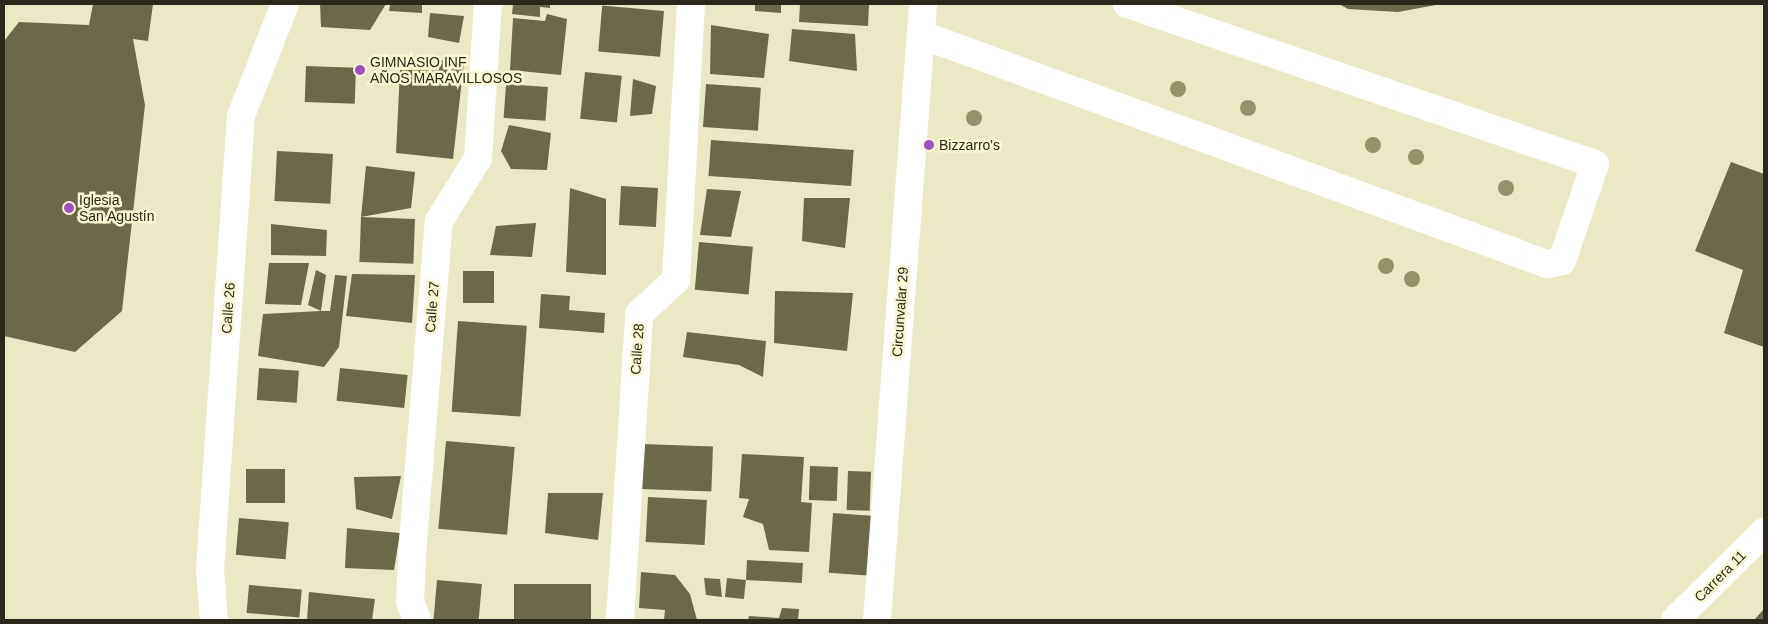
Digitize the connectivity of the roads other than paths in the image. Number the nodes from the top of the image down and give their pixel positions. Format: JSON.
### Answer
{"nodes":[{"id":1,"x":285,"y":4,"type":"edge"},
{"id":2,"x":488,"y":4,"type":"edge"},
{"id":3,"x":691,"y":4,"type":"edge"},
{"id":4,"x":924,"y":4,"type":"edge"},
{"id":5,"x":1127,"y":4,"type":"edge"},
{"id":6,"x":922,"y":34,"type":"junction"},
{"id":7,"x":1764,"y":532,"type":"edge"},
{"id":8,"x":214,"y":620,"type":"edge"},
{"id":9,"x":417,"y":620,"type":"edge"},
{"id":10,"x":620,"y":620,"type":"edge"},
{"id":11,"x":877,"y":620,"type":"edge"},
{"id":12,"x":1677,"y":620,"type":"edge"}],
"edges":[{"from":1,"to":8,"type":"street","name":"Calle 26"},
{"from":2,"to":9,"type":"street","name":"Calle 27"},
{"from":3,"to":10,"type":"street","name":"Calle 28"},
{"from":4,"to":6,"type":"street","name":"Circunvalar 29"},
{"from":5,"to":6,"type":"street"},
{"from":6,"to":11,"type":"street","name":"Circunvalar 29"},
{"from":7,"to":12,"type":"street","name":"Carrera 11"}]}
